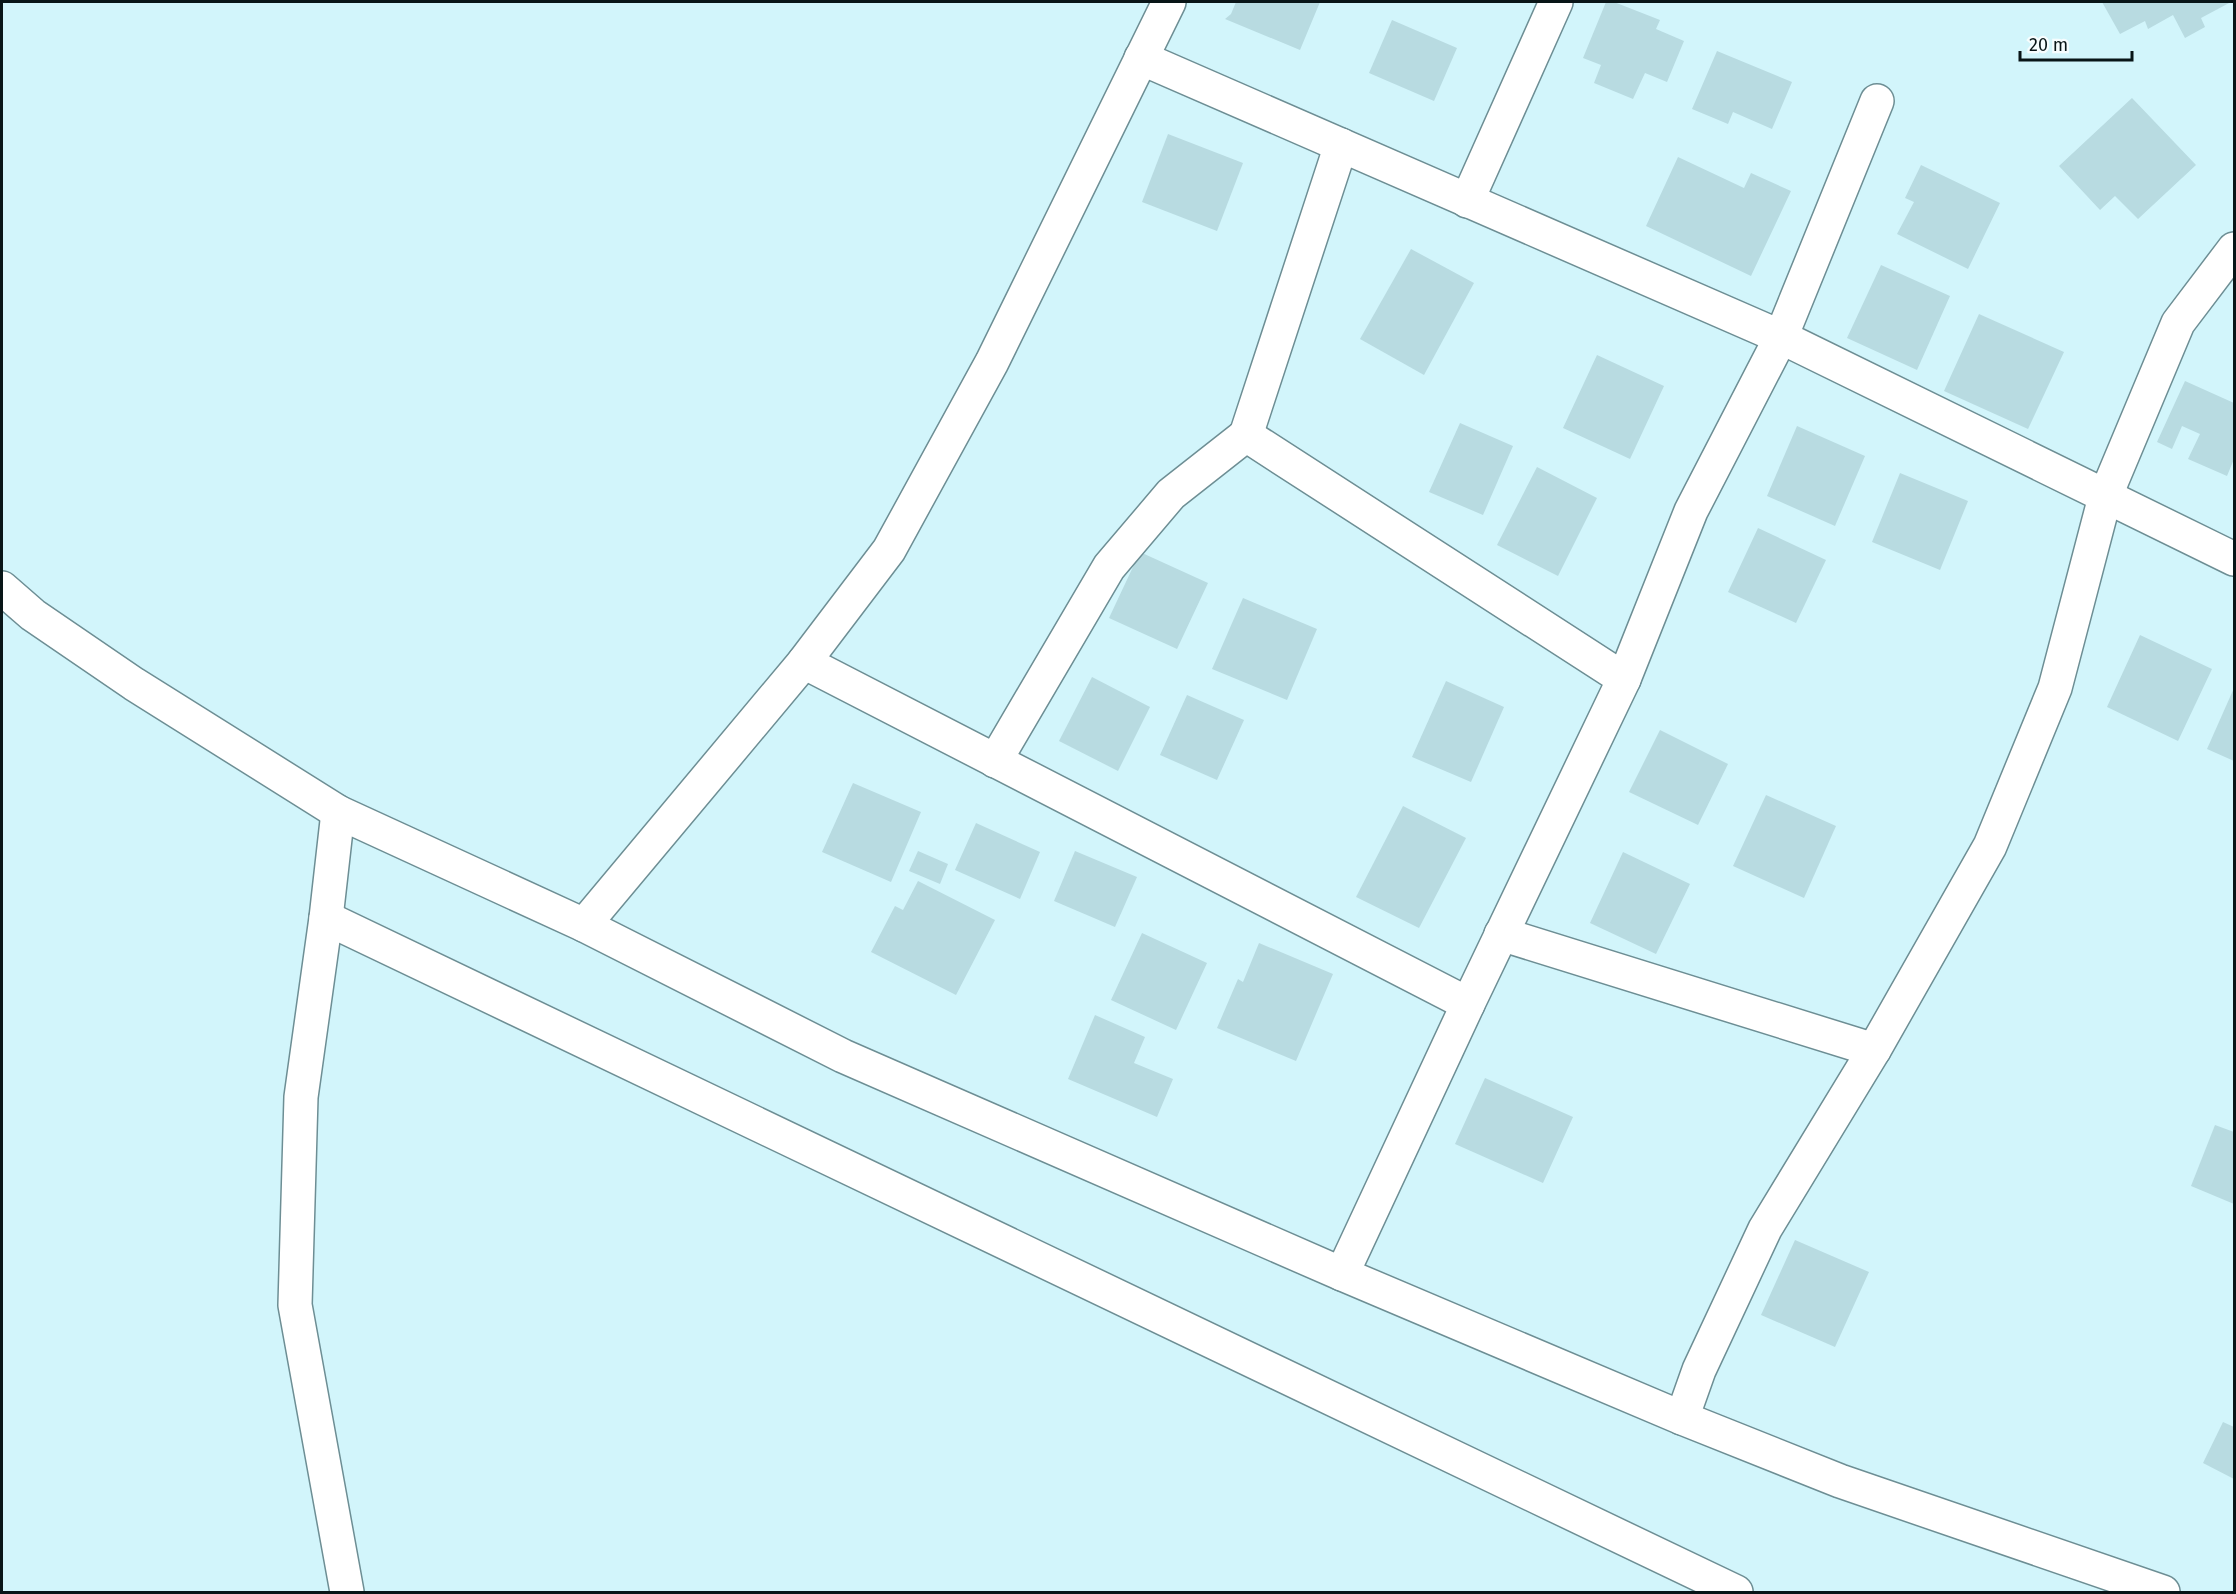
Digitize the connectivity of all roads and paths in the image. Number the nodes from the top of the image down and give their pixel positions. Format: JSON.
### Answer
{"nodes":[{"id":1,"x":1169,"y":2,"type":"edge"},
{"id":2,"x":1556,"y":2,"type":"edge"},
{"id":3,"x":1141,"y":58,"type":"junction"},
{"id":4,"x":1877,"y":101,"type":"dead end"},
{"id":5,"x":1341,"y":145,"type":"junction"},
{"id":6,"x":1467,"y":201,"type":"junction"},
{"id":7,"x":2235,"y":249,"type":"edge"},
{"id":8,"x":1781,"y":337,"type":"junction"},
{"id":9,"x":1246,"y":435,"type":"junction"},
{"id":10,"x":2105,"y":497,"type":"junction"},
{"id":11,"x":2235,"y":559,"type":"edge"},
{"id":12,"x":2,"y":588,"type":"edge"},
{"id":13,"x":804,"y":662,"type":"junction"},
{"id":14,"x":1624,"y":679,"type":"junction"},
{"id":15,"x":995,"y":761,"type":"junction"},
{"id":16,"x":338,"y":812,"type":"junction"},
{"id":17,"x":326,"y":918,"type":"junction"},
{"id":18,"x":584,"y":925,"type":"junction"},
{"id":19,"x":1501,"y":934,"type":"junction"},
{"id":20,"x":1468,"y":1004,"type":"junction"},
{"id":21,"x":1874,"y":1050,"type":"junction"},
{"id":22,"x":1342,"y":1274,"type":"junction"},
{"id":23,"x":1682,"y":1418,"type":"junction"},
{"id":24,"x":347,"y":1593,"type":"edge"},
{"id":25,"x":1736,"y":1593,"type":"edge"},
{"id":26,"x":2163,"y":1593,"type":"edge"}],
"edges":[{"from":1,"to":3,"type":"street"},
{"from":2,"to":6,"type":"street"},
{"from":3,"to":5,"type":"street"},
{"from":3,"to":13,"type":"street"},
{"from":4,"to":8,"type":"street"},
{"from":5,"to":6,"type":"street"},
{"from":5,"to":9,"type":"street"},
{"from":6,"to":8,"type":"street"},
{"from":7,"to":10,"type":"street"},
{"from":8,"to":10,"type":"street"},
{"from":8,"to":14,"type":"street"},
{"from":9,"to":14,"type":"street"},
{"from":9,"to":15,"type":"street"},
{"from":10,"to":11,"type":"street"},
{"from":10,"to":21,"type":"street"},
{"from":12,"to":16,"type":"street"},
{"from":13,"to":15,"type":"street"},
{"from":13,"to":18,"type":"street"},
{"from":14,"to":19,"type":"street"},
{"from":15,"to":20,"type":"street"},
{"from":16,"to":17,"type":"street"},
{"from":16,"to":18,"type":"street"},
{"from":17,"to":24,"type":"street"},
{"from":17,"to":25,"type":"street"},
{"from":18,"to":22,"type":"street"},
{"from":19,"to":20,"type":"street"},
{"from":19,"to":21,"type":"street"},
{"from":20,"to":22,"type":"street"},
{"from":21,"to":23,"type":"street"},
{"from":22,"to":23,"type":"street"},
{"from":23,"to":26,"type":"street"}]}
